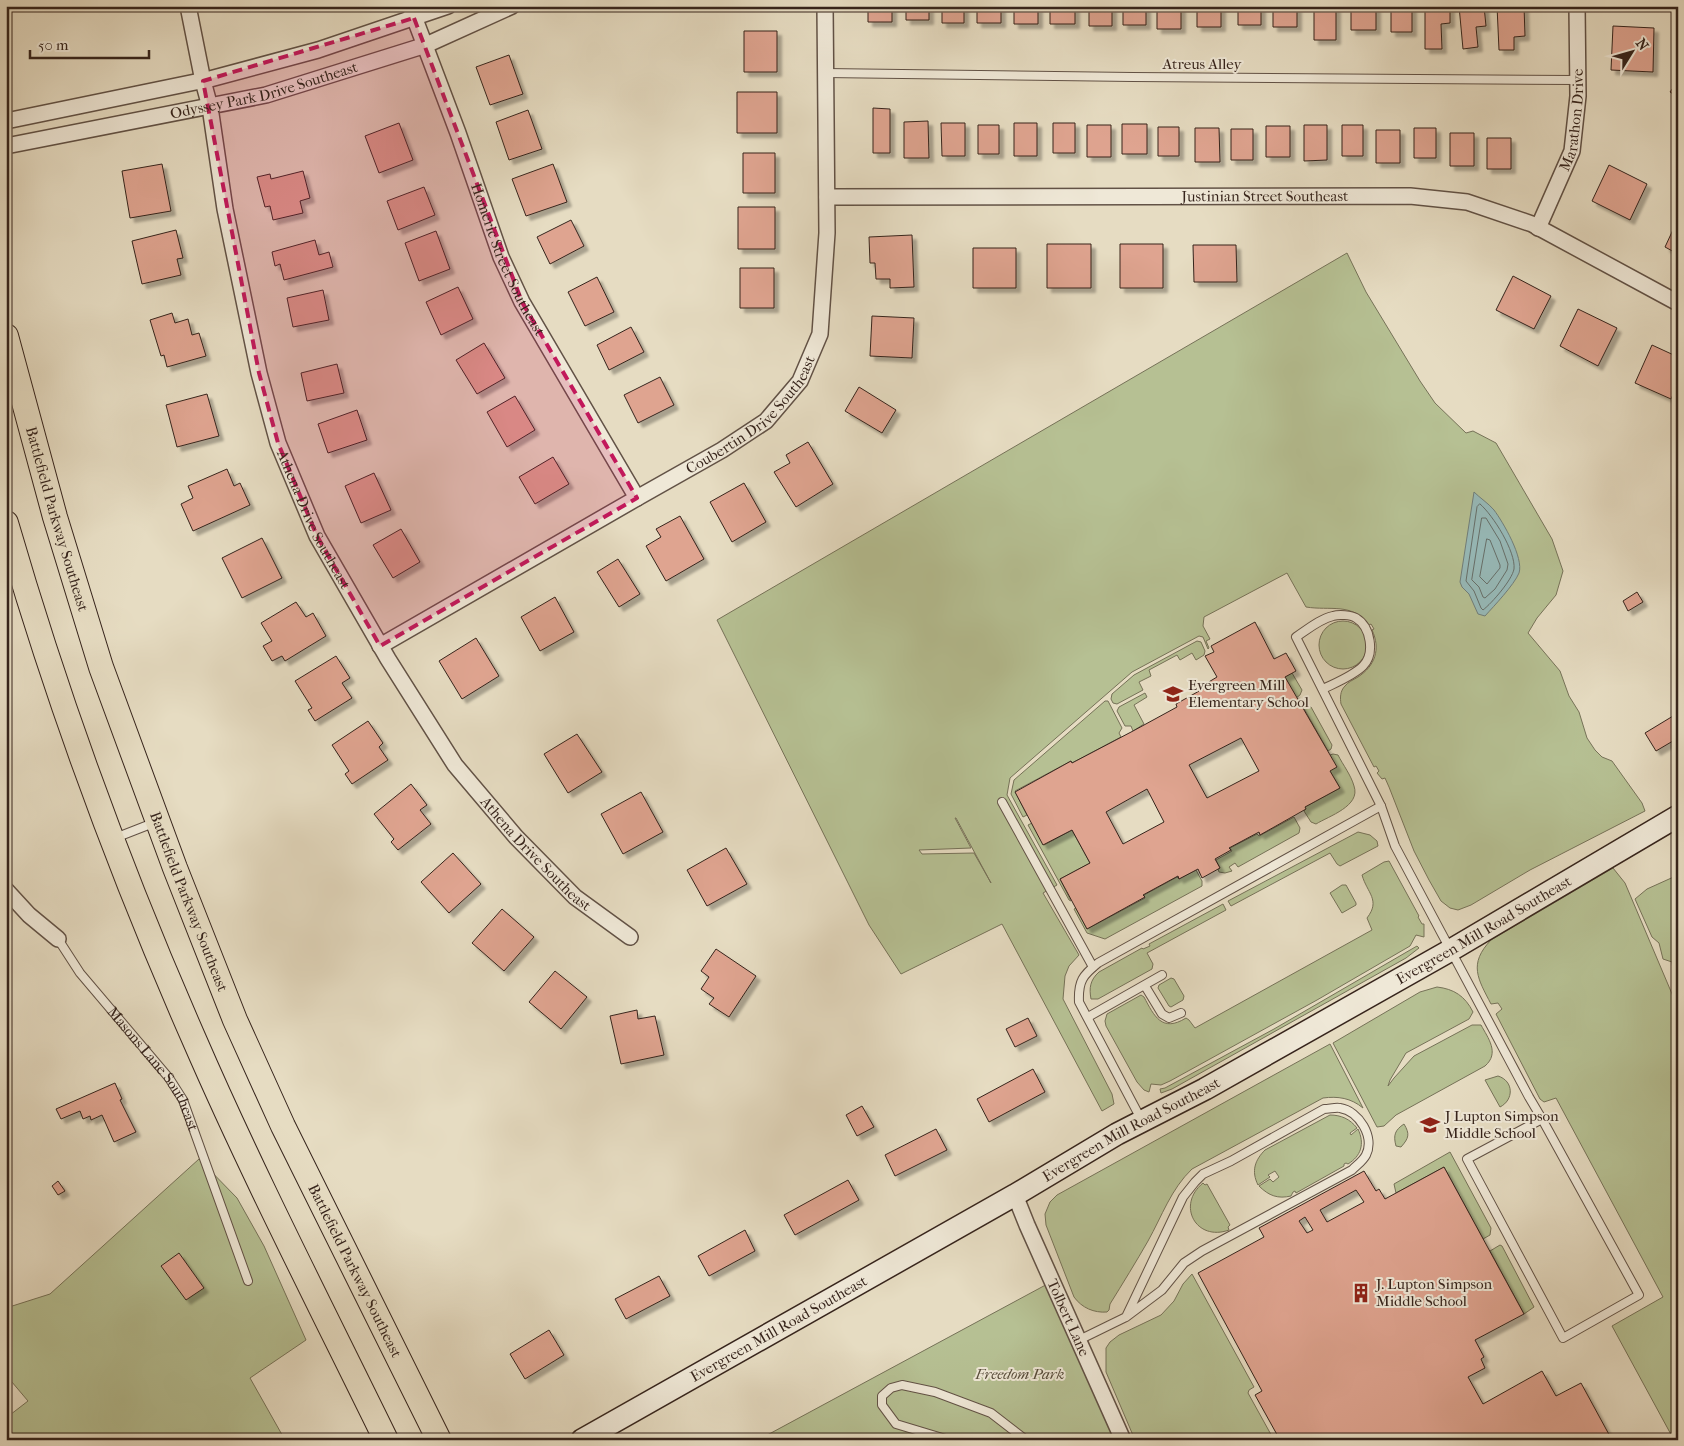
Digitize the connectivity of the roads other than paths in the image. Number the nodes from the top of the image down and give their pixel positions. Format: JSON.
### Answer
{"nodes":[{"id":1,"x":188,"y":6,"type":"edge"},
{"id":2,"x":448,"y":6,"type":"edge"},
{"id":3,"x":512,"y":6,"type":"edge"},
{"id":4,"x":825,"y":6,"type":"edge"},
{"id":5,"x":1576,"y":6,"type":"edge"},
{"id":6,"x":412,"y":12,"type":"edge"},
{"id":7,"x":426,"y":45,"type":"junction"},
{"id":8,"x":825,"y":73,"type":"junction"},
{"id":9,"x":1578,"y":80,"type":"junction"},
{"id":10,"x":203,"y":81,"type":"junction"},
{"id":11,"x":210,"y":106,"type":"junction"},
{"id":12,"x":6,"y":121,"type":"edge"},
{"id":13,"x":6,"y":146,"type":"edge"},
{"id":14,"x":827,"y":197,"type":"junction"},
{"id":15,"x":1538,"y":228,"type":"junction"},
{"id":16,"x":1678,"y":303,"type":"edge"},
{"id":17,"x":6,"y":336,"type":"edge"},
{"id":18,"x":637,"y":498,"type":"junction"},
{"id":19,"x":8,"y":534,"type":"edge"},
{"id":20,"x":380,"y":646,"type":"junction"},
{"id":21,"x":1323,"y":689,"type":"junction"},
{"id":22,"x":1002,"y":802,"type":"dead end"},
{"id":23,"x":1382,"y":806,"type":"junction"},
{"id":24,"x":1678,"y":816,"type":"edge"},
{"id":25,"x":158,"y":821,"type":"junction"},
{"id":26,"x":112,"y":839,"type":"junction"},
{"id":27,"x":6,"y":890,"type":"edge"},
{"id":28,"x":630,"y":937,"type":"dead end"},
{"id":29,"x":58,"y":939,"type":"joint"},
{"id":30,"x":1451,"y":950,"type":"junction"},
{"id":31,"x":1093,"y":967,"type":"junction"},
{"id":32,"x":1162,"y":976,"type":"dead end"},
{"id":33,"x":1145,"y":986,"type":"junction"},
{"id":34,"x":1181,"y":1013,"type":"dead end"},
{"id":35,"x":1088,"y":1017,"type":"junction"},
{"id":36,"x":1542,"y":1118,"type":"junction"},
{"id":37,"x":1142,"y":1121,"type":"junction"},
{"id":38,"x":1016,"y":1194,"type":"junction"},
{"id":39,"x":248,"y":1281,"type":"dead end"},
{"id":40,"x":1126,"y":1317,"type":"junction"},
{"id":41,"x":1079,"y":1340,"type":"junction"},
{"id":42,"x":386,"y":1440,"type":"edge"},
{"id":43,"x":440,"y":1440,"type":"edge"},
{"id":44,"x":582,"y":1440,"type":"edge"},
{"id":45,"x":949,"y":1440,"type":"edge"},
{"id":46,"x":1026,"y":1440,"type":"edge"},
{"id":47,"x":1123,"y":1440,"type":"edge"}],
"edges":[{"from":1,"to":10,"type":"street","name":"Athena Drive Southeast"},
{"from":2,"to":6,"type":"street","name":"Odyssey Park Drive Southeast"},
{"from":3,"to":7,"type":"street","name":"Odyssey Park Drive Southeast"},
{"from":4,"to":8,"type":"street","name":"Coubertin Drive Southeast"},
{"from":5,"to":9,"type":"street","name":"Marathon Drive"},
{"from":6,"to":7,"type":"street","name":"Homeric Street Southeast"},
{"from":6,"to":10,"type":"street","name":"Odyssey Park Drive Southeast"},
{"from":7,"to":11,"type":"street","name":"Odyssey Park Drive Southeast"},
{"from":7,"to":18,"type":"street","name":"Homeric Street Southeast"},
{"from":8,"to":9,"type":"lane","name":"Atreus Alley"},
{"from":8,"to":14,"type":"street","name":"Coubertin Drive Southeast"},
{"from":9,"to":15,"type":"street","name":"Marathon Drive"},
{"from":10,"to":11,"type":"street","name":"Athena Drive Southeast"},
{"from":10,"to":12,"type":"street","name":"Odyssey Park Drive Southeast"},
{"from":11,"to":13,"type":"street","name":"Odyssey Park Drive Southeast"},
{"from":11,"to":20,"type":"street","name":"Athena Drive Southeast"},
{"from":14,"to":15,"type":"street","name":"Justinian Street Southeast"},
{"from":14,"to":18,"type":"street","name":"Coubertin Drive Southeast"},
{"from":15,"to":16,"type":"street","name":"Justinian Street Southeast"},
{"from":17,"to":25,"type":"main road","name":"Battlefield Parkway Southeast"},
{"from":18,"to":20,"type":"street","name":"Coubertin Drive Southeast"},
{"from":19,"to":26,"type":"main road"},
{"from":20,"to":28,"type":"street","name":"Athena Drive Southeast"},
{"from":21,"to":21,"type":"lane"},
{"from":21,"to":23,"type":"lane"},
{"from":22,"to":31,"type":"lane"},
{"from":23,"to":30,"type":"lane"},
{"from":23,"to":31,"type":"lane"},
{"from":24,"to":30,"type":"main road","name":"Evergreen Mill Road Southeast"},
{"from":25,"to":26,"type":"lane"},
{"from":25,"to":43,"type":"main road","name":"Battlefield Parkway Southeast"},
{"from":26,"to":42,"type":"main road"},
{"from":27,"to":29,"type":"street","name":"Masons Lane Southeast"},
{"from":29,"to":39,"type":"lane","name":"Masons Lane Southeast"},
{"from":30,"to":36,"type":"lane"},
{"from":30,"to":37,"type":"main road","name":"Evergreen Mill Road Southeast"},
{"from":31,"to":35,"type":"lane"},
{"from":32,"to":33,"type":"lane"},
{"from":33,"to":34,"type":"lane"},
{"from":33,"to":35,"type":"lane"},
{"from":35,"to":37,"type":"lane"},
{"from":36,"to":36,"type":"lane"},
{"from":37,"to":38,"type":"main road","name":"Evergreen Mill Road Southeast"},
{"from":38,"to":41,"type":"street","name":"Tolbert Lane"},
{"from":38,"to":44,"type":"main road","name":"Evergreen Mill Road Southeast"},
{"from":40,"to":40,"type":"lane"},
{"from":40,"to":41,"type":"lane"},
{"from":41,"to":47,"type":"street","name":"Tolbert Lane"},
{"from":45,"to":46,"type":"lane"}]}
